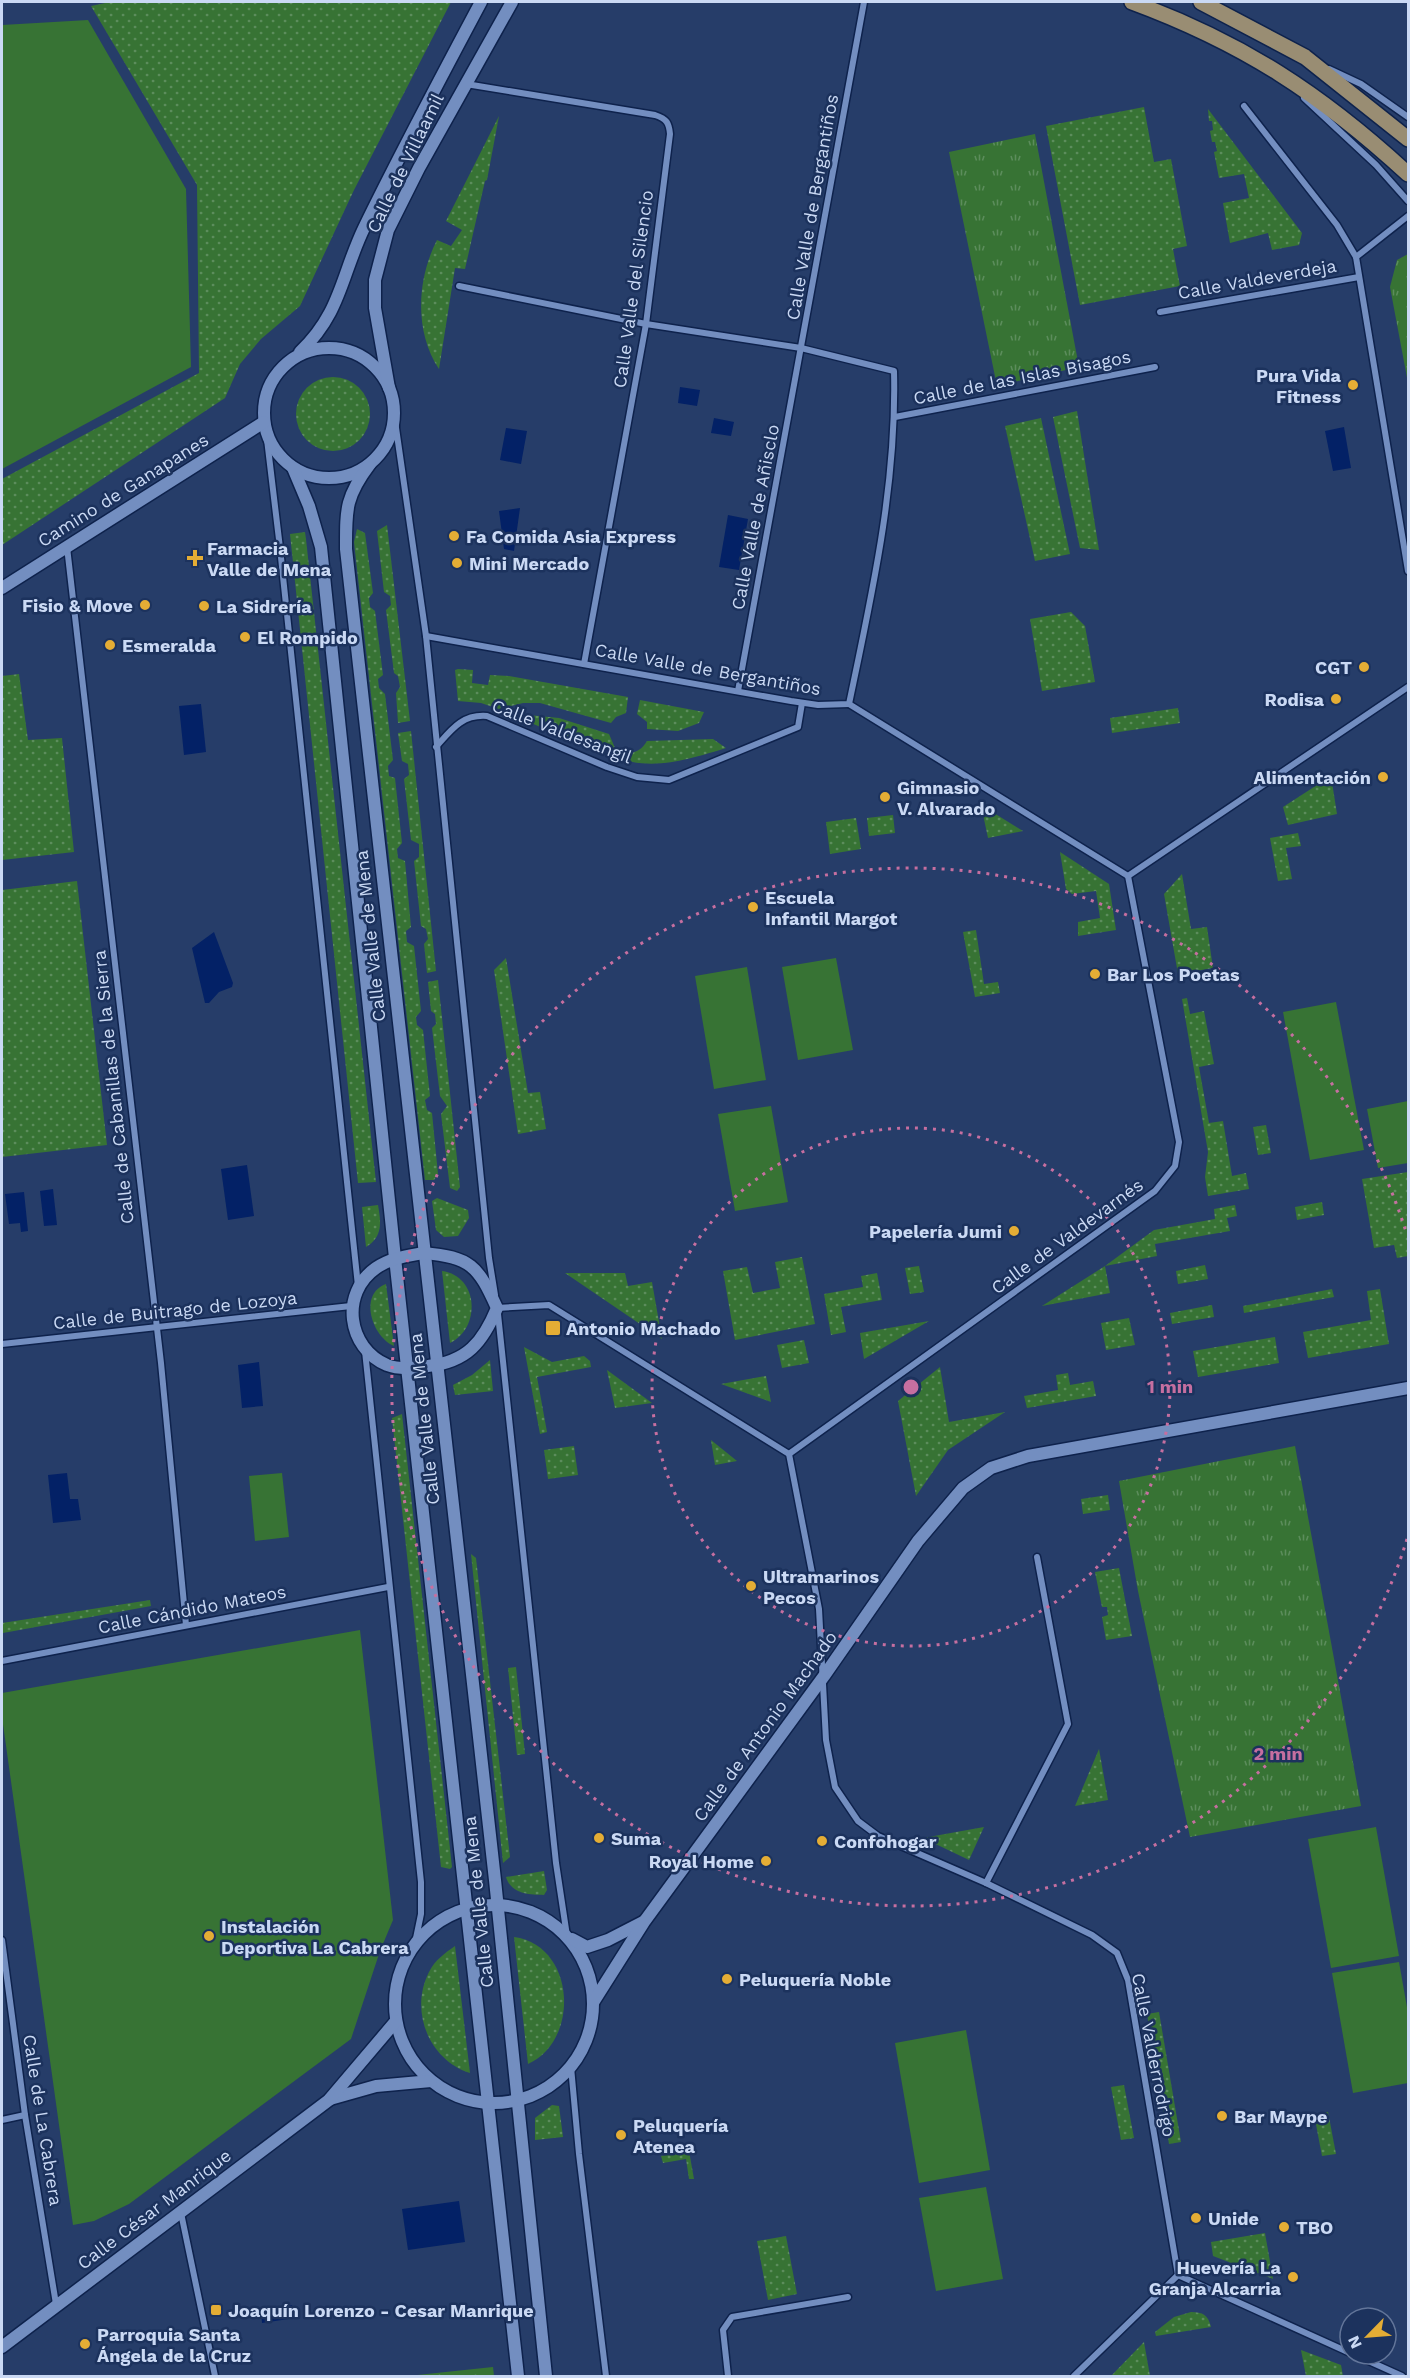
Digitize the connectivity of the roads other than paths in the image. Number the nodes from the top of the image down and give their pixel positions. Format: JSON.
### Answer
{"nodes":[{"id":1,"x":481,"y":2,"type":"edge"},
{"id":2,"x":512,"y":2,"type":"edge"},
{"id":3,"x":864,"y":2,"type":"edge"},
{"id":4,"x":1131,"y":2,"type":"edge"},
{"id":5,"x":1200,"y":2,"type":"edge"},
{"id":6,"x":1305,"y":57,"type":"junction"},
{"id":7,"x":1268,"y":65,"type":"junction"},
{"id":8,"x":465,"y":84,"type":"junction"},
{"id":9,"x":1244,"y":106,"type":"dead end"},
{"id":10,"x":1408,"y":117,"type":"edge"},
{"id":11,"x":1408,"y":139,"type":"edge"},
{"id":12,"x":1408,"y":174,"type":"edge"},
{"id":13,"x":1408,"y":201,"type":"edge"},
{"id":14,"x":1408,"y":216,"type":"edge"},
{"id":15,"x":1356,"y":257,"type":"junction"},
{"id":16,"x":1359,"y":277,"type":"junction"},
{"id":17,"x":459,"y":286,"type":"dead end"},
{"id":18,"x":1160,"y":312,"type":"dead end"},
{"id":19,"x":646,"y":324,"type":"junction"},
{"id":20,"x":801,"y":348,"type":"junction"},
{"id":21,"x":297,"y":354,"type":"junction"},
{"id":22,"x":1155,"y":366,"type":"dead end"},
{"id":23,"x":389,"y":388,"type":"junction"},
{"id":24,"x":394,"y":414,"type":"junction"},
{"id":25,"x":896,"y":417,"type":"junction"},
{"id":26,"x":265,"y":426,"type":"junction"},
{"id":27,"x":370,"y":464,"type":"junction"},
{"id":28,"x":292,"y":468,"type":"junction"},
{"id":29,"x":67,"y":546,"type":"junction"},
{"id":30,"x":1408,"y":571,"type":"edge"},
{"id":31,"x":2,"y":588,"type":"edge"},
{"id":32,"x":426,"y":636,"type":"junction"},
{"id":33,"x":584,"y":664,"type":"junction"},
{"id":34,"x":1408,"y":687,"type":"edge"},
{"id":35,"x":738,"y":691,"type":"junction"},
{"id":36,"x":802,"y":703,"type":"junction"},
{"id":37,"x":849,"y":704,"type":"junction"},
{"id":38,"x":436,"y":747,"type":"junction"},
{"id":39,"x":1128,"y":876,"type":"junction"},
{"id":40,"x":423,"y":1252,"type":"junction"},
{"id":41,"x":394,"y":1258,"type":"junction"},
{"id":42,"x":358,"y":1286,"type":"junction"},
{"id":43,"x":351,"y":1306,"type":"junction"},
{"id":44,"x":497,"y":1308,"type":"junction"},
{"id":45,"x":156,"y":1326,"type":"junction"},
{"id":46,"x":2,"y":1344,"type":"edge"},
{"id":47,"x":365,"y":1348,"type":"junction"},
{"id":48,"x":435,"y":1365,"type":"junction"},
{"id":49,"x":408,"y":1368,"type":"junction"},
{"id":50,"x":1408,"y":1388,"type":"edge"},
{"id":51,"x":789,"y":1454,"type":"junction"},
{"id":52,"x":1037,"y":1557,"type":"dead end"},
{"id":53,"x":388,"y":1587,"type":"junction"},
{"id":54,"x":186,"y":1625,"type":"junction"},
{"id":55,"x":2,"y":1661,"type":"edge"},
{"id":56,"x":824,"y":1676,"type":"junction"},
{"id":57,"x":986,"y":1883,"type":"junction"},
{"id":58,"x":498,"y":1905,"type":"junction"},
{"id":59,"x":465,"y":1908,"type":"junction"},
{"id":60,"x":644,"y":1922,"type":"junction"},
{"id":61,"x":567,"y":1936,"type":"junction"},
{"id":62,"x":2,"y":1940,"type":"edge"},
{"id":63,"x":415,"y":1943,"type":"junction"},
{"id":64,"x":594,"y":2001,"type":"junction"},
{"id":65,"x":396,"y":2021,"type":"junction"},
{"id":66,"x":572,"y":2067,"type":"junction"},
{"id":67,"x":431,"y":2081,"type":"junction"},
{"id":68,"x":329,"y":2100,"type":"junction"},
{"id":69,"x":488,"y":2101,"type":"junction"},
{"id":70,"x":515,"y":2102,"type":"junction"},
{"id":71,"x":25,"y":2115,"type":"junction"},
{"id":72,"x":2,"y":2120,"type":"edge"},
{"id":73,"x":180,"y":2212,"type":"junction"},
{"id":74,"x":1179,"y":2275,"type":"junction"},
{"id":75,"x":848,"y":2297,"type":"dead end"},
{"id":76,"x":56,"y":2304,"type":"junction"},
{"id":77,"x":2,"y":2347,"type":"edge"},
{"id":78,"x":1338,"y":2347,"type":"edge"},
{"id":79,"x":1380,"y":2366,"type":"edge"},
{"id":80,"x":215,"y":2376,"type":"edge"},
{"id":81,"x":518,"y":2376,"type":"edge"},
{"id":82,"x":546,"y":2376,"type":"edge"},
{"id":83,"x":606,"y":2376,"type":"edge"},
{"id":84,"x":728,"y":2376,"type":"edge"},
{"id":85,"x":1074,"y":2376,"type":"edge"},
{"id":86,"x":1402,"y":2376,"type":"edge"}],
"edges":[{"from":1,"to":21,"type":"main road","name":"Calle de Villaamil"},
{"from":2,"to":8,"type":"main road","name":"Calle de Villaamil"},
{"from":3,"to":20,"type":"street","name":"Calle Valle de Bergantiños"},
{"from":4,"to":7,"type":"main road"},
{"from":5,"to":6,"type":"main road"},
{"from":6,"to":10,"type":"street"},
{"from":6,"to":11,"type":"main road"},
{"from":7,"to":12,"type":"main road"},
{"from":7,"to":13,"type":"street"},
{"from":8,"to":19,"type":"street","name":"Calle Valle del Silencio"},
{"from":8,"to":23,"type":"main road","name":"Calle de Villaamil"},
{"from":9,"to":15,"type":"street","name":"Calle Valdeverdeja"},
{"from":14,"to":15,"type":"street","name":"Calle Valdeverdeja"},
{"from":15,"to":16,"type":"street","name":"Calle Valdeverdeja"},
{"from":16,"to":18,"type":"street","name":"Calle Valdeverdeja"},
{"from":16,"to":30,"type":"street","name":"Calle Valdeverdeja"},
{"from":17,"to":19,"type":"street"},
{"from":19,"to":20,"type":"street"},
{"from":19,"to":33,"type":"street","name":"Calle Valle del Silencio"},
{"from":20,"to":25,"type":"street","name":"Calle Valle de Bergantiños"},
{"from":20,"to":35,"type":"street","name":"Calle Valle de Añisclo"},
{"from":21,"to":23,"type":"main road"},
{"from":21,"to":26,"type":"main road"},
{"from":22,"to":25,"type":"street","name":"Calle de las Islas Bisagos"},
{"from":23,"to":24,"type":"main road"},
{"from":24,"to":27,"type":"main road"},
{"from":24,"to":32,"type":"street"},
{"from":25,"to":37,"type":"street","name":"Calle Valle de Bergantiños"},
{"from":26,"to":28,"type":"main road"},
{"from":26,"to":29,"type":"main road","name":"Camino de Ganapanes"},
{"from":26,"to":42,"type":"street"},
{"from":27,"to":28,"type":"main road"},
{"from":27,"to":40,"type":"main road","name":"Calle Valle de Mena"},
{"from":28,"to":41,"type":"main road","name":"Calle Valle de Mena"},
{"from":29,"to":31,"type":"main road","name":"Camino de Ganapanes"},
{"from":29,"to":45,"type":"street","name":"Calle de Cabanillas de la Sierra"},
{"from":32,"to":33,"type":"street","name":"Calle Valle de Bergantiños"},
{"from":32,"to":38,"type":"street"},
{"from":33,"to":35,"type":"street","name":"Calle Valle de Bergantiños"},
{"from":34,"to":39,"type":"street"},
{"from":35,"to":36,"type":"street","name":"Calle Valle de Bergantiños"},
{"from":36,"to":37,"type":"street","name":"Calle Valle de Bergantiños"},
{"from":36,"to":38,"type":"street","name":"Calle Valdesangil"},
{"from":37,"to":39,"type":"street"},
{"from":38,"to":44,"type":"street"},
{"from":39,"to":51,"type":"street","name":"Calle de Valdevarnés"},
{"from":40,"to":41,"type":"main road"},
{"from":40,"to":44,"type":"main road"},
{"from":40,"to":48,"type":"main road","name":"Calle Valle de Mena"},
{"from":41,"to":42,"type":"main road"},
{"from":41,"to":49,"type":"main road","name":"Calle Valle de Mena"},
{"from":42,"to":43,"type":"main road"},
{"from":43,"to":45,"type":"street","name":"Calle de Buitrago de Lozoya"},
{"from":43,"to":47,"type":"main road"},
{"from":44,"to":48,"type":"main road"},
{"from":44,"to":51,"type":"street"},
{"from":44,"to":61,"type":"street"},
{"from":45,"to":46,"type":"street","name":"Calle de Buitrago de Lozoya"},
{"from":45,"to":54,"type":"street","name":"Calle de Cabanillas de la Sierra"},
{"from":47,"to":49,"type":"main road"},
{"from":47,"to":53,"type":"street"},
{"from":48,"to":49,"type":"main road"},
{"from":48,"to":58,"type":"main road","name":"Calle Valle de Mena"},
{"from":49,"to":59,"type":"main road","name":"Calle Valle de Mena"},
{"from":50,"to":56,"type":"main road","name":"Calle de Antonio Machado"},
{"from":51,"to":56,"type":"street","name":"Calle Valderrodrigo"},
{"from":52,"to":57,"type":"street"},
{"from":53,"to":54,"type":"street","name":"Calle Cándido Mateos"},
{"from":53,"to":63,"type":"street"},
{"from":54,"to":55,"type":"street","name":"Calle Cándido Mateos"},
{"from":56,"to":57,"type":"street","name":"Calle Valderrodrigo"},
{"from":56,"to":60,"type":"main road","name":"Calle de Antonio Machado"},
{"from":57,"to":74,"type":"street","name":"Calle Valderrodrigo"},
{"from":58,"to":59,"type":"main road"},
{"from":58,"to":61,"type":"main road"},
{"from":58,"to":70,"type":"main road","name":"Calle Valle de Mena"},
{"from":59,"to":63,"type":"main road"},
{"from":59,"to":69,"type":"main road","name":"Calle Valle de Mena"},
{"from":60,"to":61,"type":"main road","name":"Calle de Antonio Machado"},
{"from":60,"to":64,"type":"main road","name":"Calle de Antonio Machado"},
{"from":61,"to":64,"type":"main road"},
{"from":62,"to":71,"type":"street","name":"Calle de La Cabrera"},
{"from":63,"to":65,"type":"main road"},
{"from":64,"to":66,"type":"main road"},
{"from":65,"to":67,"type":"main road"},
{"from":65,"to":68,"type":"main road","name":"Calle César Manrique"},
{"from":66,"to":70,"type":"main road"},
{"from":66,"to":83,"type":"street"},
{"from":67,"to":68,"type":"main road","name":"Calle César Manrique"},
{"from":67,"to":69,"type":"main road"},
{"from":68,"to":73,"type":"main road","name":"Calle César Manrique"},
{"from":69,"to":70,"type":"main road"},
{"from":69,"to":81,"type":"main road","name":"Calle Valle de Mena"},
{"from":70,"to":82,"type":"main road","name":"Calle Valle de Mena"},
{"from":71,"to":72,"type":"street"},
{"from":71,"to":76,"type":"street","name":"Calle de La Cabrera"},
{"from":73,"to":76,"type":"main road","name":"Calle César Manrique"},
{"from":73,"to":80,"type":"street"},
{"from":74,"to":78,"type":"street"},
{"from":74,"to":85,"type":"street"},
{"from":75,"to":84,"type":"street"},
{"from":76,"to":77,"type":"main road","name":"Calle César Manrique"},
{"from":79,"to":86,"type":"street"}]}
